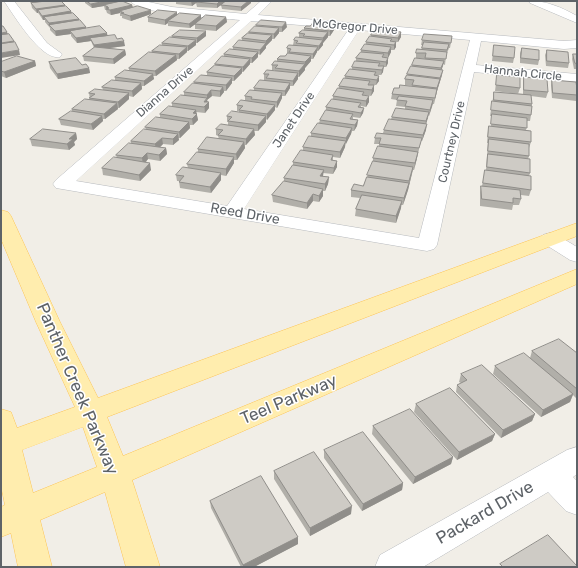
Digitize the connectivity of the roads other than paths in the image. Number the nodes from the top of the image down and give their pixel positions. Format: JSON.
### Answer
{"nodes":[{"id":1,"x":9,"y":1,"type":"edge"},
{"id":2,"x":135,"y":1,"type":"edge"},
{"id":3,"x":267,"y":1,"type":"edge"},
{"id":4,"x":534,"y":1,"type":"edge"},
{"id":5,"x":250,"y":18,"type":"junction"},
{"id":6,"x":577,"y":20,"type":"edge"},
{"id":7,"x":356,"y":27,"type":"junction"},
{"id":8,"x":476,"y":38,"type":"junction"},
{"id":9,"x":577,"y":44,"type":"edge"},
{"id":10,"x":56,"y":54,"type":"dead end"},
{"id":11,"x":469,"y":68,"type":"junction"},
{"id":12,"x":577,"y":78,"type":"edge"},
{"id":13,"x":62,"y":184,"type":"joint"},
{"id":14,"x":232,"y":212,"type":"junction"},
{"id":15,"x":1,"y":216,"type":"edge"},
{"id":16,"x":577,"y":229,"type":"edge"},
{"id":17,"x":550,"y":239,"type":"junction"},
{"id":18,"x":427,"y":245,"type":"joint"},
{"id":19,"x":577,"y":256,"type":"edge"},
{"id":20,"x":577,"y":276,"type":"edge"},
{"id":21,"x":91,"y":412,"type":"junction"},
{"id":22,"x":3,"y":436,"type":"edge"},
{"id":23,"x":577,"y":459,"type":"edge"},
{"id":24,"x":115,"y":474,"type":"junction"},
{"id":25,"x":551,"y":475,"type":"junction"},
{"id":26,"x":577,"y":501,"type":"edge"},
{"id":27,"x":12,"y":517,"type":"edge"},
{"id":28,"x":35,"y":567,"type":"edge"},
{"id":29,"x":143,"y":567,"type":"edge"},
{"id":30,"x":392,"y":567,"type":"edge"}],
"edges":[{"from":1,"to":10,"type":"street"},
{"from":2,"to":5,"type":"street","name":"McGregor Drive"},
{"from":3,"to":5,"type":"street","name":"Dianna Drive"},
{"from":4,"to":6,"type":"street"},
{"from":5,"to":7,"type":"street","name":"McGregor Drive"},
{"from":5,"to":13,"type":"street","name":"Dianna Drive"},
{"from":7,"to":8,"type":"street","name":"McGregor Drive"},
{"from":7,"to":14,"type":"street","name":"Janet Drive"},
{"from":8,"to":9,"type":"street","name":"McGregor Drive"},
{"from":8,"to":11,"type":"street","name":"Courtney Drive"},
{"from":11,"to":12,"type":"street","name":"Hannah Circle"},
{"from":11,"to":18,"type":"street","name":"Courtney Drive"},
{"from":13,"to":14,"type":"street","name":"Reed Drive"},
{"from":14,"to":18,"type":"street","name":"Reed Drive"},
{"from":15,"to":21,"type":"main road","name":"Panther Creek Parkway"},
{"from":16,"to":17,"type":"main road"},
{"from":17,"to":19,"type":"street"},
{"from":17,"to":21,"type":"main road"},
{"from":20,"to":24,"type":"main road","name":"Teel Parkway"},
{"from":21,"to":22,"type":"main road"},
{"from":21,"to":24,"type":"main road","name":"Panther Creek Parkway"},
{"from":22,"to":27,"type":"main road"},
{"from":23,"to":25,"type":"street","name":"Packard Drive"},
{"from":24,"to":27,"type":"main road","name":"Teel Parkway"},
{"from":24,"to":29,"type":"main road","name":"Panther Creek Parkway"},
{"from":25,"to":26,"type":"street"},
{"from":25,"to":30,"type":"street","name":"Packard Drive"},
{"from":27,"to":28,"type":"main road"}]}
